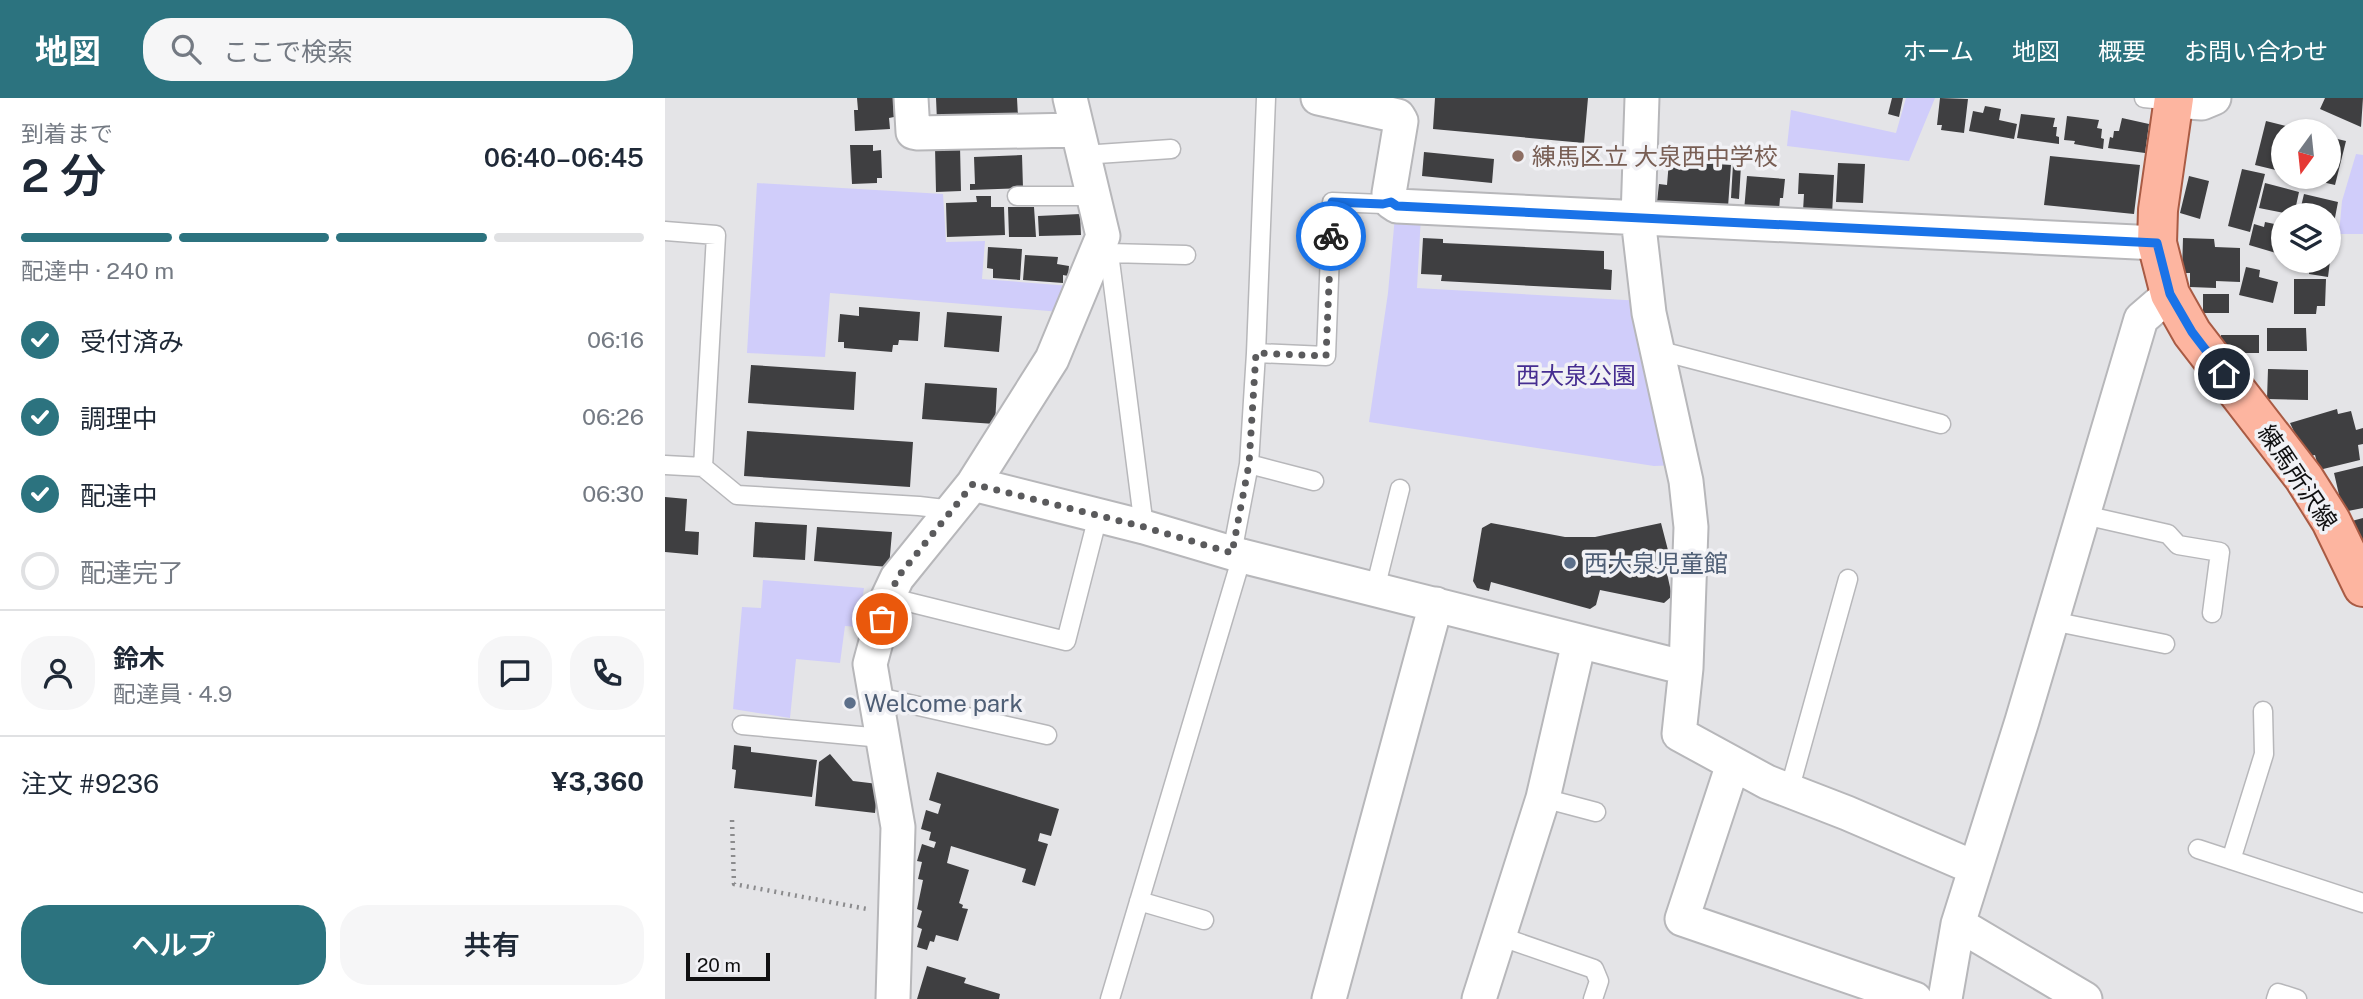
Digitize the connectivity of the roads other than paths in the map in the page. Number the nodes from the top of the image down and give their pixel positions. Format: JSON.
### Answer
{"nodes":[{"id":1,"x":911,"y":98,"type":"edge"},
{"id":2,"x":1266,"y":98,"type":"edge"},
{"id":3,"x":1318,"y":98,"type":"edge"},
{"id":4,"x":1642,"y":98,"type":"edge"},
{"id":5,"x":2214,"y":98,"type":"edge"},
{"id":6,"x":2164,"y":99,"type":"edge"},
{"id":7,"x":1077,"y":128,"type":"edge"},
{"id":8,"x":1171,"y":149,"type":"dead end"},
{"id":9,"x":1017,"y":196,"type":"dead end"},
{"id":10,"x":1093,"y":196,"type":"junction"},
{"id":11,"x":1391,"y":202,"type":"junction"},
{"id":12,"x":1638,"y":218,"type":"junction"},
{"id":13,"x":665,"y":231,"type":"edge"},
{"id":14,"x":2157,"y":243,"type":"junction"},
{"id":15,"x":1106,"y":245,"type":"junction"},
{"id":16,"x":1186,"y":255,"type":"dead end"},
{"id":17,"x":2170,"y":294,"type":"junction"},
{"id":18,"x":1657,"y":350,"type":"junction"},
{"id":19,"x":1256,"y":353,"type":"junction"},
{"id":20,"x":1941,"y":424,"type":"dead end"},
{"id":21,"x":1249,"y":464,"type":"junction"},
{"id":22,"x":665,"y":465,"type":"edge"},
{"id":23,"x":703,"y":467,"type":"junction"},
{"id":24,"x":1314,"y":481,"type":"dead end"},
{"id":25,"x":973,"y":484,"type":"junction"},
{"id":26,"x":1400,"y":489,"type":"dead end"},
{"id":27,"x":953,"y":510,"type":"junction"},
{"id":28,"x":2084,"y":515,"type":"junction"},
{"id":29,"x":1098,"y":516,"type":"junction"},
{"id":30,"x":1144,"y":527,"type":"junction"},
{"id":31,"x":1237,"y":554,"type":"junction"},
{"id":32,"x":1848,"y":579,"type":"dead end"},
{"id":33,"x":2363,"y":587,"type":"edge"},
{"id":34,"x":1375,"y":589,"type":"junction"},
{"id":35,"x":888,"y":597,"type":"junction"},
{"id":36,"x":1436,"y":604,"type":"junction"},
{"id":37,"x":2212,"y":613,"type":"dead end"},
{"id":38,"x":2052,"y":621,"type":"junction"},
{"id":39,"x":1580,"y":642,"type":"junction"},
{"id":40,"x":2165,"y":645,"type":"dead end"},
{"id":41,"x":1686,"y":668,"type":"junction"},
{"id":42,"x":874,"y":696,"type":"junction"},
{"id":43,"x":2263,"y":711,"type":"dead end"},
{"id":44,"x":742,"y":725,"type":"dead end"},
{"id":45,"x":1047,"y":735,"type":"dead end"},
{"id":46,"x":882,"y":738,"type":"junction"},
{"id":47,"x":1733,"y":765,"type":"junction"},
{"id":48,"x":1790,"y":791,"type":"junction"},
{"id":49,"x":1543,"y":798,"type":"junction"},
{"id":50,"x":1596,"y":812,"type":"dead end"},
{"id":51,"x":2198,"y":849,"type":"dead end"},
{"id":52,"x":2231,"y":860,"type":"junction"},
{"id":53,"x":1975,"y":867,"type":"junction"},
{"id":54,"x":1139,"y":901,"type":"junction"},
{"id":55,"x":2363,"y":903,"type":"edge"},
{"id":56,"x":1204,"y":920,"type":"dead end"},
{"id":57,"x":1958,"y":924,"type":"junction"},
{"id":58,"x":1499,"y":936,"type":"junction"},
{"id":59,"x":2082,"y":998,"type":"edge"},
{"id":60,"x":893,"y":999,"type":"edge"},
{"id":61,"x":1110,"y":999,"type":"edge"},
{"id":62,"x":1329,"y":999,"type":"edge"},
{"id":63,"x":1479,"y":999,"type":"edge"},
{"id":64,"x":1593,"y":999,"type":"edge"},
{"id":65,"x":1915,"y":999,"type":"edge"},
{"id":66,"x":1945,"y":999,"type":"edge"},
{"id":67,"x":2276,"y":999,"type":"edge"},
{"id":68,"x":2297,"y":999,"type":"edge"}],
"edges":[{"from":1,"to":7,"type":"street"},
{"from":2,"to":19,"type":"lane"},
{"from":3,"to":11,"type":"street"},
{"from":4,"to":12,"type":"street"},
{"from":5,"to":6,"type":"street"},
{"from":6,"to":14,"type":"main road","name":"練馬所沢線"},
{"from":7,"to":8,"type":"lane"},
{"from":7,"to":10,"type":"street"},
{"from":9,"to":10,"type":"lane"},
{"from":10,"to":15,"type":"street"},
{"from":11,"to":12,"type":"street"},
{"from":11,"to":19,"type":"lane"},
{"from":12,"to":14,"type":"street"},
{"from":12,"to":18,"type":"street"},
{"from":13,"to":23,"type":"lane"},
{"from":14,"to":17,"type":"main road","name":"練馬所沢線"},
{"from":15,"to":16,"type":"lane"},
{"from":15,"to":25,"type":"street"},
{"from":15,"to":30,"type":"lane"},
{"from":17,"to":28,"type":"street"},
{"from":17,"to":33,"type":"main road","name":"練馬所沢線"},
{"from":18,"to":20,"type":"lane"},
{"from":18,"to":41,"type":"street"},
{"from":19,"to":21,"type":"lane"},
{"from":21,"to":24,"type":"lane"},
{"from":21,"to":31,"type":"lane"},
{"from":22,"to":23,"type":"lane"},
{"from":23,"to":27,"type":"lane"},
{"from":25,"to":27,"type":"street"},
{"from":25,"to":29,"type":"street"},
{"from":26,"to":34,"type":"lane"},
{"from":27,"to":35,"type":"street"},
{"from":28,"to":37,"type":"lane"},
{"from":28,"to":38,"type":"street"},
{"from":29,"to":30,"type":"street"},
{"from":29,"to":35,"type":"lane"},
{"from":30,"to":31,"type":"street"},
{"from":31,"to":34,"type":"street"},
{"from":31,"to":54,"type":"lane"},
{"from":32,"to":48,"type":"lane"},
{"from":34,"to":36,"type":"street"},
{"from":35,"to":42,"type":"street"},
{"from":36,"to":39,"type":"street"},
{"from":36,"to":62,"type":"street"},
{"from":38,"to":40,"type":"lane"},
{"from":38,"to":53,"type":"street"},
{"from":39,"to":41,"type":"street"},
{"from":39,"to":49,"type":"street"},
{"from":41,"to":47,"type":"street"},
{"from":42,"to":45,"type":"lane"},
{"from":42,"to":46,"type":"street"},
{"from":43,"to":52,"type":"lane"},
{"from":44,"to":46,"type":"lane"},
{"from":46,"to":60,"type":"street"},
{"from":47,"to":48,"type":"street"},
{"from":47,"to":65,"type":"street"},
{"from":48,"to":53,"type":"street"},
{"from":49,"to":50,"type":"lane"},
{"from":49,"to":58,"type":"street"},
{"from":51,"to":52,"type":"lane"},
{"from":52,"to":55,"type":"lane"},
{"from":53,"to":57,"type":"street"},
{"from":54,"to":56,"type":"lane"},
{"from":54,"to":61,"type":"lane"},
{"from":57,"to":59,"type":"street"},
{"from":57,"to":66,"type":"street"},
{"from":58,"to":63,"type":"street"},
{"from":58,"to":64,"type":"lane"},
{"from":67,"to":68,"type":"lane"}]}
